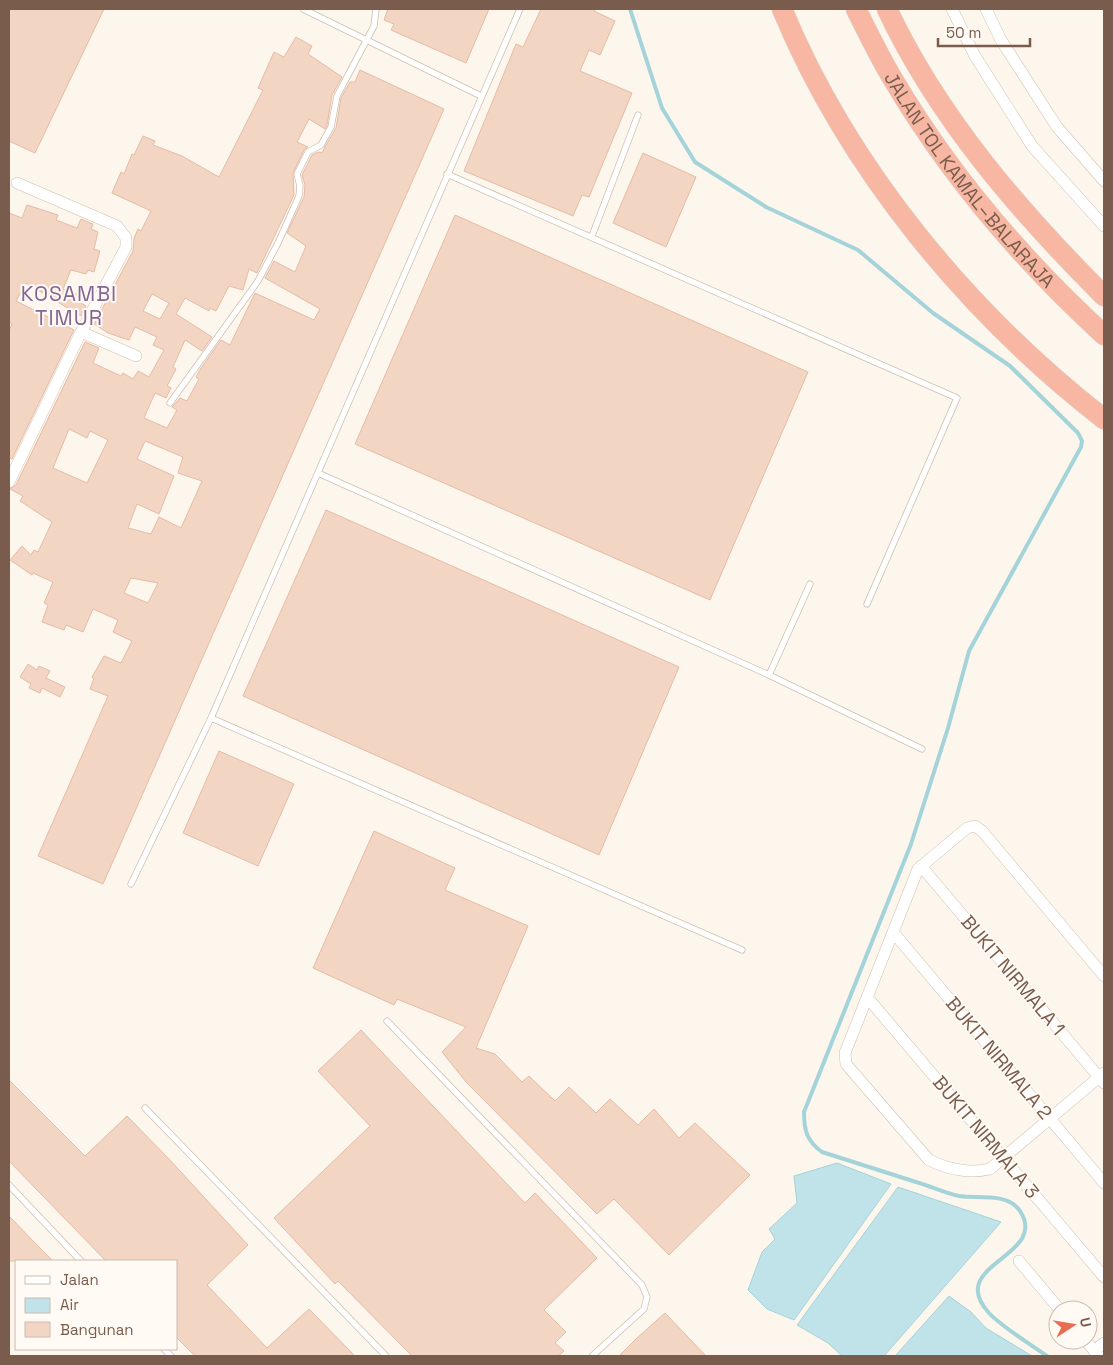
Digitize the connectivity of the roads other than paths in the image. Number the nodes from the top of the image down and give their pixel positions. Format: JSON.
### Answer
{"nodes":[{"id":1,"x":303,"y":9,"type":"edge"},
{"id":2,"x":376,"y":9,"type":"edge"},
{"id":3,"x":520,"y":9,"type":"edge"},
{"id":4,"x":782,"y":9,"type":"edge"},
{"id":5,"x":856,"y":9,"type":"edge"},
{"id":6,"x":887,"y":9,"type":"edge"},
{"id":7,"x":952,"y":9,"type":"edge"},
{"id":8,"x":986,"y":9,"type":"edge"},
{"id":9,"x":366,"y":40,"type":"junction"},
{"id":10,"x":481,"y":96,"type":"junction"},
{"id":11,"x":638,"y":114,"type":"dead end"},
{"id":12,"x":447,"y":174,"type":"junction"},
{"id":13,"x":13,"y":181,"type":"edge"},
{"id":14,"x":1104,"y":181,"type":"edge"},
{"id":15,"x":1104,"y":226,"type":"edge"},
{"id":16,"x":592,"y":236,"type":"junction"},
{"id":17,"x":1104,"y":296,"type":"edge"},
{"id":18,"x":81,"y":332,"type":"junction"},
{"id":19,"x":1104,"y":335,"type":"edge"},
{"id":20,"x":136,"y":356,"type":"dead end"},
{"id":21,"x":170,"y":403,"type":"dead end"},
{"id":22,"x":1104,"y":419,"type":"edge"},
{"id":23,"x":318,"y":473,"type":"junction"},
{"id":24,"x":9,"y":482,"type":"edge"},
{"id":25,"x":810,"y":584,"type":"dead end"},
{"id":26,"x":867,"y":604,"type":"dead end"},
{"id":27,"x":770,"y":675,"type":"junction"},
{"id":28,"x":211,"y":718,"type":"junction"},
{"id":29,"x":922,"y":749,"type":"dead end"},
{"id":30,"x":922,"y":866,"type":"junction"},
{"id":31,"x":131,"y":884,"type":"dead end"},
{"id":32,"x":893,"y":932,"type":"junction"},
{"id":33,"x":742,"y":950,"type":"dead end"},
{"id":34,"x":1104,"y":976,"type":"edge"},
{"id":35,"x":867,"y":997,"type":"junction"},
{"id":36,"x":387,"y":1021,"type":"dead end"},
{"id":37,"x":1103,"y":1078,"type":"edge"},
{"id":38,"x":145,"y":1108,"type":"dead end"},
{"id":39,"x":1050,"y":1118,"type":"junction"},
{"id":40,"x":1004,"y":1158,"type":"junction"},
{"id":41,"x":1104,"y":1183,"type":"edge"},
{"id":42,"x":9,"y":1185,"type":"edge"},
{"id":43,"x":80,"y":1260,"type":"edge"},
{"id":44,"x":1019,"y":1261,"type":"dead end"},
{"id":45,"x":1104,"y":1277,"type":"edge"},
{"id":46,"x":1052,"y":1300,"type":"edge"},
{"id":47,"x":1104,"y":1343,"type":"edge"},
{"id":48,"x":1096,"y":1354,"type":"edge"},
{"id":49,"x":386,"y":1356,"type":"edge"},
{"id":50,"x":592,"y":1356,"type":"edge"}],
"edges":[{"from":1,"to":9,"type":"lane"},
{"from":2,"to":9,"type":"lane"},
{"from":3,"to":10,"type":"lane"},
{"from":4,"to":22,"type":"highway"},
{"from":5,"to":19,"type":"highway","name":"JALAN TOL KAMAL–BALARAJA"},
{"from":6,"to":17,"type":"highway"},
{"from":7,"to":15,"type":"street"},
{"from":8,"to":14,"type":"street"},
{"from":9,"to":10,"type":"lane"},
{"from":9,"to":21,"type":"lane"},
{"from":10,"to":12,"type":"lane"},
{"from":11,"to":16,"type":"lane"},
{"from":12,"to":16,"type":"lane"},
{"from":12,"to":23,"type":"lane"},
{"from":13,"to":18,"type":"street"},
{"from":16,"to":26,"type":"lane"},
{"from":18,"to":20,"type":"street"},
{"from":18,"to":24,"type":"street"},
{"from":23,"to":27,"type":"lane"},
{"from":23,"to":28,"type":"lane"},
{"from":25,"to":27,"type":"lane"},
{"from":27,"to":29,"type":"lane"},
{"from":28,"to":31,"type":"lane"},
{"from":28,"to":33,"type":"lane"},
{"from":30,"to":32,"type":"street"},
{"from":30,"to":34,"type":"street"},
{"from":30,"to":37,"type":"street","name":"BUKIT NIRMALA 1"},
{"from":32,"to":35,"type":"street"},
{"from":32,"to":39,"type":"street","name":"BUKIT NIRMALA 2"},
{"from":35,"to":40,"type":"street","name":"BUKIT NIRMALA 3"},
{"from":35,"to":40,"type":"street"},
{"from":36,"to":50,"type":"lane"},
{"from":37,"to":39,"type":"street"},
{"from":38,"to":49,"type":"lane"},
{"from":39,"to":40,"type":"street"},
{"from":39,"to":41,"type":"street","name":"BUKIT NIRMALA 2"},
{"from":40,"to":45,"type":"street","name":"BUKIT NIRMALA 3"},
{"from":42,"to":43,"type":"lane"},
{"from":44,"to":46,"type":"street"},
{"from":47,"to":48,"type":"street"}]}
